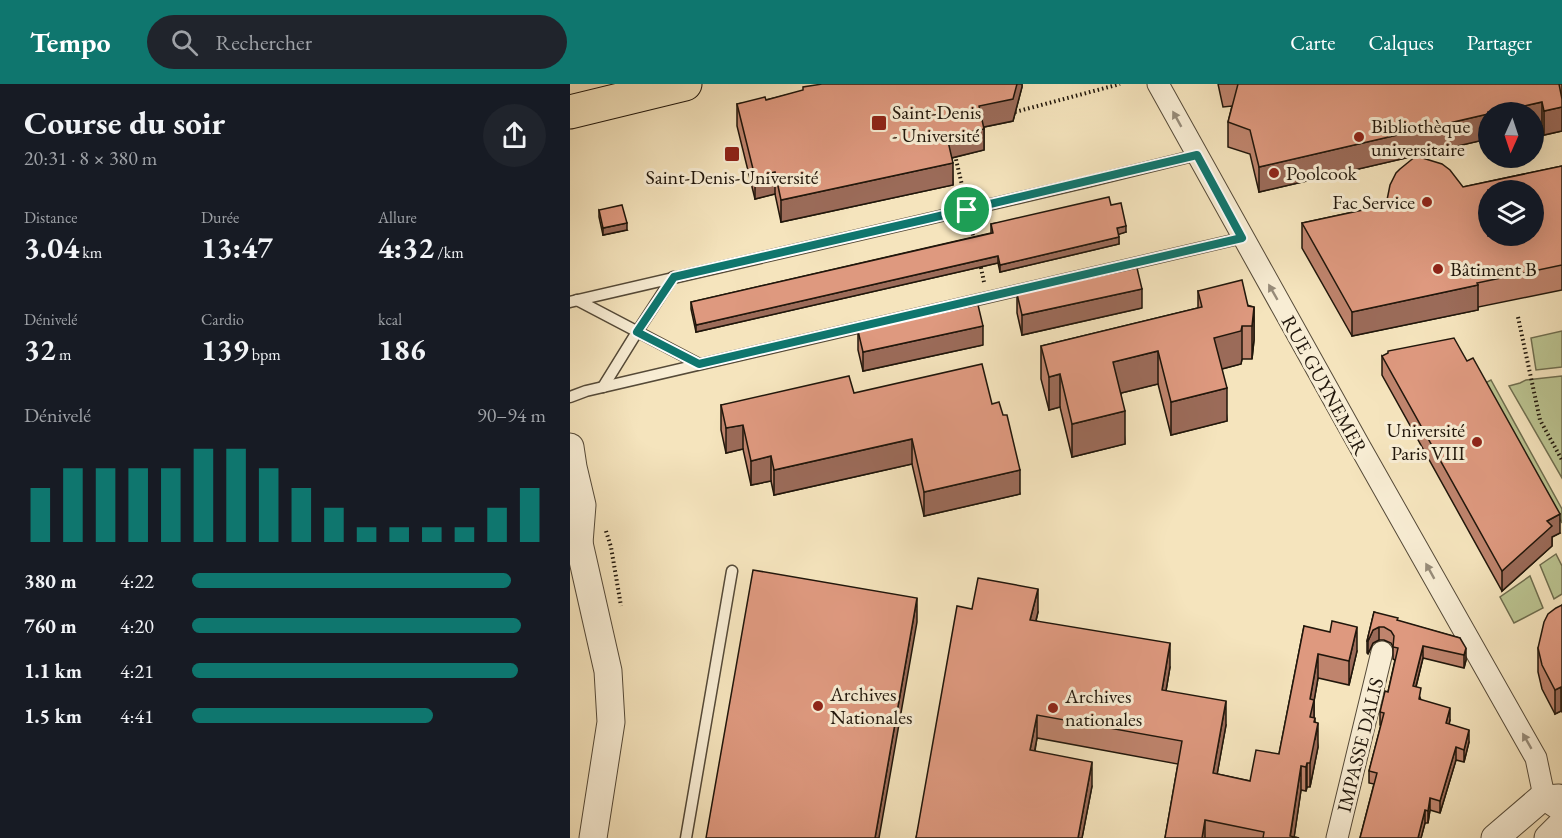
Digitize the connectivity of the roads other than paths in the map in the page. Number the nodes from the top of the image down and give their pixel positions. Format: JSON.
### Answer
{"nodes":[{"id":1,"x":685,"y":84,"type":"edge"},
{"id":2,"x":1158,"y":84,"type":"edge"},
{"id":3,"x":570,"y":112,"type":"edge"},
{"id":4,"x":1197,"y":155,"type":"junction"},
{"id":5,"x":1242,"y":238,"type":"junction"},
{"id":6,"x":674,"y":277,"type":"junction"},
{"id":7,"x":574,"y":301,"type":"edge"},
{"id":8,"x":637,"y":332,"type":"junction"},
{"id":9,"x":699,"y":364,"type":"junction"},
{"id":10,"x":603,"y":387,"type":"junction"},
{"id":11,"x":570,"y":397,"type":"edge"},
{"id":12,"x":570,"y":447,"type":"edge"},
{"id":13,"x":575,"y":534,"type":"edge"},
{"id":14,"x":732,"y":571,"type":"dead end"},
{"id":15,"x":1382,"y":652,"type":"dead end"},
{"id":16,"x":1553,"y":813,"type":"edge"},
{"id":17,"x":595,"y":826,"type":"edge"},
{"id":18,"x":686,"y":838,"type":"edge"},
{"id":19,"x":1337,"y":838,"type":"edge"},
{"id":20,"x":1495,"y":838,"type":"edge"},
{"id":21,"x":1511,"y":838,"type":"edge"}],
"edges":[{"from":1,"to":3,"type":"main road"},
{"from":4,"to":2,"type":"street","name":"RUE GUYNEMER","one_way":true},
{"from":4,"to":5,"type":"street","name":"RUE GUYNEMER"},
{"from":4,"to":6,"type":"lane"},
{"from":5,"to":9,"type":"lane"},
{"from":16,"to":5,"type":"street","name":"RUE GUYNEMER","one_way":true},
{"from":6,"to":7,"type":"lane"},
{"from":6,"to":8,"type":"lane"},
{"from":7,"to":8,"type":"lane"},
{"from":8,"to":9,"type":"lane"},
{"from":8,"to":10,"type":"lane"},
{"from":9,"to":10,"type":"lane"},
{"from":10,"to":11,"type":"lane"},
{"from":12,"to":13,"type":"street"},
{"from":13,"to":17,"type":"street"},
{"from":14,"to":18,"type":"lane"},
{"from":15,"to":19,"type":"street","name":"IMPASSE DALIS"},
{"from":16,"to":20,"type":"street"},
{"from":16,"to":21,"type":"lane"}]}
